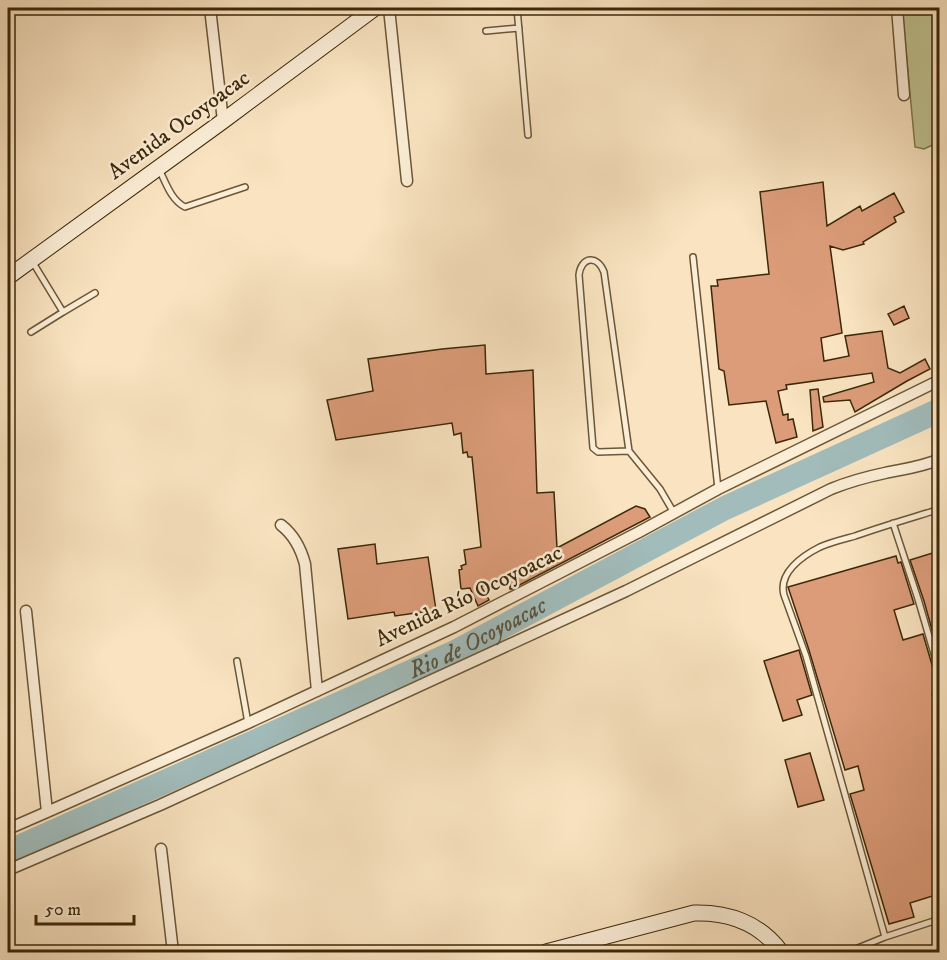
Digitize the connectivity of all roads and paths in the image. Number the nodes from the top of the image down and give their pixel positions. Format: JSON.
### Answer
{"nodes":[{"id":1,"x":210,"y":8,"type":"edge"},
{"id":2,"x":375,"y":8,"type":"edge"},
{"id":3,"x":389,"y":8,"type":"edge"},
{"id":4,"x":517,"y":8,"type":"edge"},
{"id":5,"x":897,"y":8,"type":"edge"},
{"id":6,"x":519,"y":28,"type":"junction"},
{"id":7,"x":486,"y":31,"type":"dead end"},
{"id":8,"x":904,"y":95,"type":"dead end"},
{"id":9,"x":223,"y":121,"type":"junction"},
{"id":10,"x":528,"y":135,"type":"dead end"},
{"id":11,"x":159,"y":168,"type":"junction"},
{"id":12,"x":407,"y":181,"type":"dead end"},
{"id":13,"x":245,"y":187,"type":"dead end"},
{"id":14,"x":693,"y":257,"type":"dead end"},
{"id":15,"x":31,"y":260,"type":"junction"},
{"id":16,"x":8,"y":277,"type":"edge"},
{"id":17,"x":95,"y":293,"type":"dead end"},
{"id":18,"x":63,"y":312,"type":"junction"},
{"id":19,"x":31,"y":332,"type":"dead end"},
{"id":20,"x":939,"y":380,"type":"edge"},
{"id":21,"x":629,"y":451,"type":"junction"},
{"id":22,"x":939,"y":459,"type":"edge"},
{"id":23,"x":718,"y":489,"type":"junction"},
{"id":24,"x":939,"y":509,"type":"edge"},
{"id":25,"x":674,"y":513,"type":"junction"},
{"id":26,"x":892,"y":523,"type":"junction"},
{"id":27,"x":281,"y":525,"type":"dead end"},
{"id":28,"x":26,"y":611,"type":"dead end"},
{"id":29,"x":237,"y":661,"type":"dead end"},
{"id":30,"x":939,"y":674,"type":"edge"},
{"id":31,"x":317,"y":691,"type":"junction"},
{"id":32,"x":248,"y":723,"type":"junction"},
{"id":33,"x":47,"y":812,"type":"junction"},
{"id":34,"x":8,"y":829,"type":"edge"},
{"id":35,"x":161,"y":849,"type":"dead end"},
{"id":36,"x":8,"y":870,"type":"edge"},
{"id":37,"x":939,"y":919,"type":"edge"},
{"id":38,"x":885,"y":936,"type":"junction"},
{"id":39,"x":173,"y":952,"type":"edge"},
{"id":40,"x":546,"y":952,"type":"edge"},
{"id":41,"x":781,"y":952,"type":"edge"},
{"id":42,"x":848,"y":952,"type":"edge"}],
"edges":[{"from":1,"to":9,"type":"street"},
{"from":2,"to":9,"type":"main road","name":"Avenida Ocoyoacac"},
{"from":3,"to":12,"type":"street"},
{"from":4,"to":6,"type":"lane"},
{"from":5,"to":8,"type":"street"},
{"from":6,"to":7,"type":"lane"},
{"from":6,"to":10,"type":"lane"},
{"from":9,"to":11,"type":"main road","name":"Avenida Ocoyoacac"},
{"from":11,"to":13,"type":"lane"},
{"from":11,"to":15,"type":"main road","name":"Avenida Ocoyoacac"},
{"from":14,"to":23,"type":"lane"},
{"from":15,"to":16,"type":"main road","name":"Avenida Ocoyoacac"},
{"from":15,"to":18,"type":"lane"},
{"from":17,"to":18,"type":"lane"},
{"from":18,"to":19,"type":"lane"},
{"from":20,"to":23,"type":"street","name":"Avenida Río Ocoyoacac"},
{"from":21,"to":21,"type":"lane"},
{"from":21,"to":25,"type":"lane"},
{"from":22,"to":36,"type":"street"},
{"from":23,"to":25,"type":"street","name":"Avenida Río Ocoyoacac"},
{"from":24,"to":26,"type":"lane"},
{"from":25,"to":31,"type":"street","name":"Avenida Río Ocoyoacac"},
{"from":26,"to":30,"type":"lane"},
{"from":26,"to":38,"type":"lane"},
{"from":27,"to":31,"type":"street"},
{"from":28,"to":33,"type":"street"},
{"from":29,"to":32,"type":"lane"},
{"from":31,"to":32,"type":"street","name":"Avenida Río Ocoyoacac"},
{"from":32,"to":33,"type":"street","name":"Avenida Río Ocoyoacac"},
{"from":33,"to":34,"type":"street","name":"Avenida Río Ocoyoacac"},
{"from":35,"to":39,"type":"street"},
{"from":37,"to":38,"type":"lane"},
{"from":38,"to":42,"type":"lane"},
{"from":40,"to":41,"type":"main road"}]}
